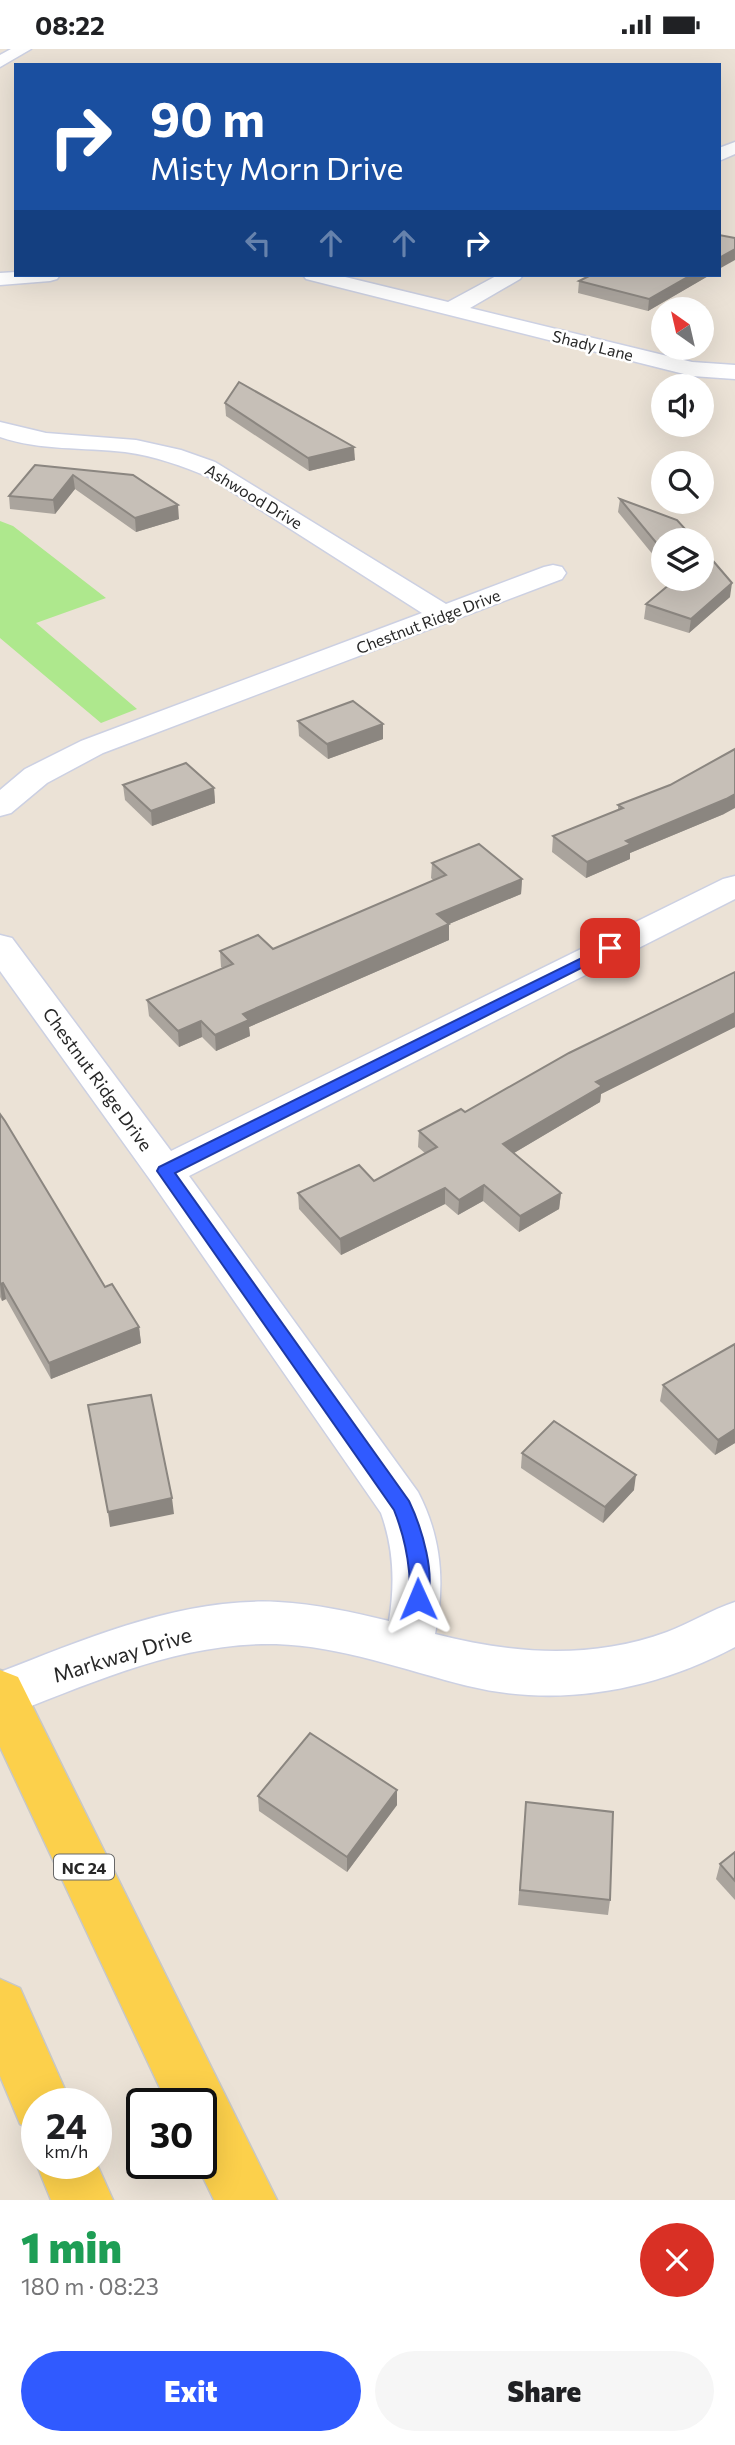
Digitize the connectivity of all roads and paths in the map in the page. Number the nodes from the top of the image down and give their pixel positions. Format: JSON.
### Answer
{"nodes":[{"id":1,"x":19,"y":50,"type":"edge"},
{"id":2,"x":0,"y":62,"type":"edge"},
{"id":3,"x":25,"y":277,"type":"edge"},
{"id":4,"x":321,"y":277,"type":"edge"},
{"id":5,"x":509,"y":277,"type":"edge"},
{"id":6,"x":0,"y":279,"type":"edge"},
{"id":7,"x":452,"y":309,"type":"junction"},
{"id":8,"x":735,"y":372,"type":"edge"},
{"id":9,"x":0,"y":429,"type":"edge"},
{"id":10,"x":553,"y":573,"type":"dead end"},
{"id":11,"x":445,"y":615,"type":"junction"},
{"id":12,"x":0,"y":806,"type":"edge"},
{"id":13,"x":735,"y":886,"type":"edge"},
{"id":14,"x":0,"y":946,"type":"edge"},
{"id":15,"x":165,"y":1171,"type":"junction"},
{"id":16,"x":735,"y":1623,"type":"edge"},
{"id":17,"x":408,"y":1649,"type":"junction"},
{"id":18,"x":0,"y":1694,"type":"edge"},
{"id":19,"x":0,"y":2008,"type":"edge"},
{"id":20,"x":35,"y":2088,"type":"edge"},
{"id":21,"x":191,"y":2088,"type":"edge"},
{"id":22,"x":217,"y":2142,"type":"edge"},
{"id":23,"x":73,"y":2179,"type":"edge"},
{"id":24,"x":82,"y":2200,"type":"edge"},
{"id":25,"x":246,"y":2200,"type":"edge"}],
"edges":[{"from":1,"to":2,"type":"street"},
{"from":3,"to":6,"type":"street"},
{"from":4,"to":7,"type":"street","name":"Shady Lane"},
{"from":5,"to":7,"type":"street"},
{"from":7,"to":8,"type":"street","name":"Shady Lane"},
{"from":9,"to":11,"type":"street","name":"Ashwood Drive"},
{"from":10,"to":11,"type":"street","name":"Chestnut Ridge Drive"},
{"from":11,"to":12,"type":"street","name":"Chestnut Ridge Drive"},
{"from":13,"to":15,"type":"street"},
{"from":14,"to":15,"type":"street","name":"Chestnut Ridge Drive"},
{"from":15,"to":17,"type":"street","name":"Chestnut Ridge Drive"},
{"from":16,"to":17,"type":"street","name":"Markway Drive"},
{"from":17,"to":18,"type":"street","name":"Markway Drive"},
{"from":18,"to":21,"type":"main road","number":"NC 24"},
{"from":19,"to":20,"type":"main road"},
{"from":22,"to":25,"type":"main road"},
{"from":23,"to":24,"type":"main road"}]}
